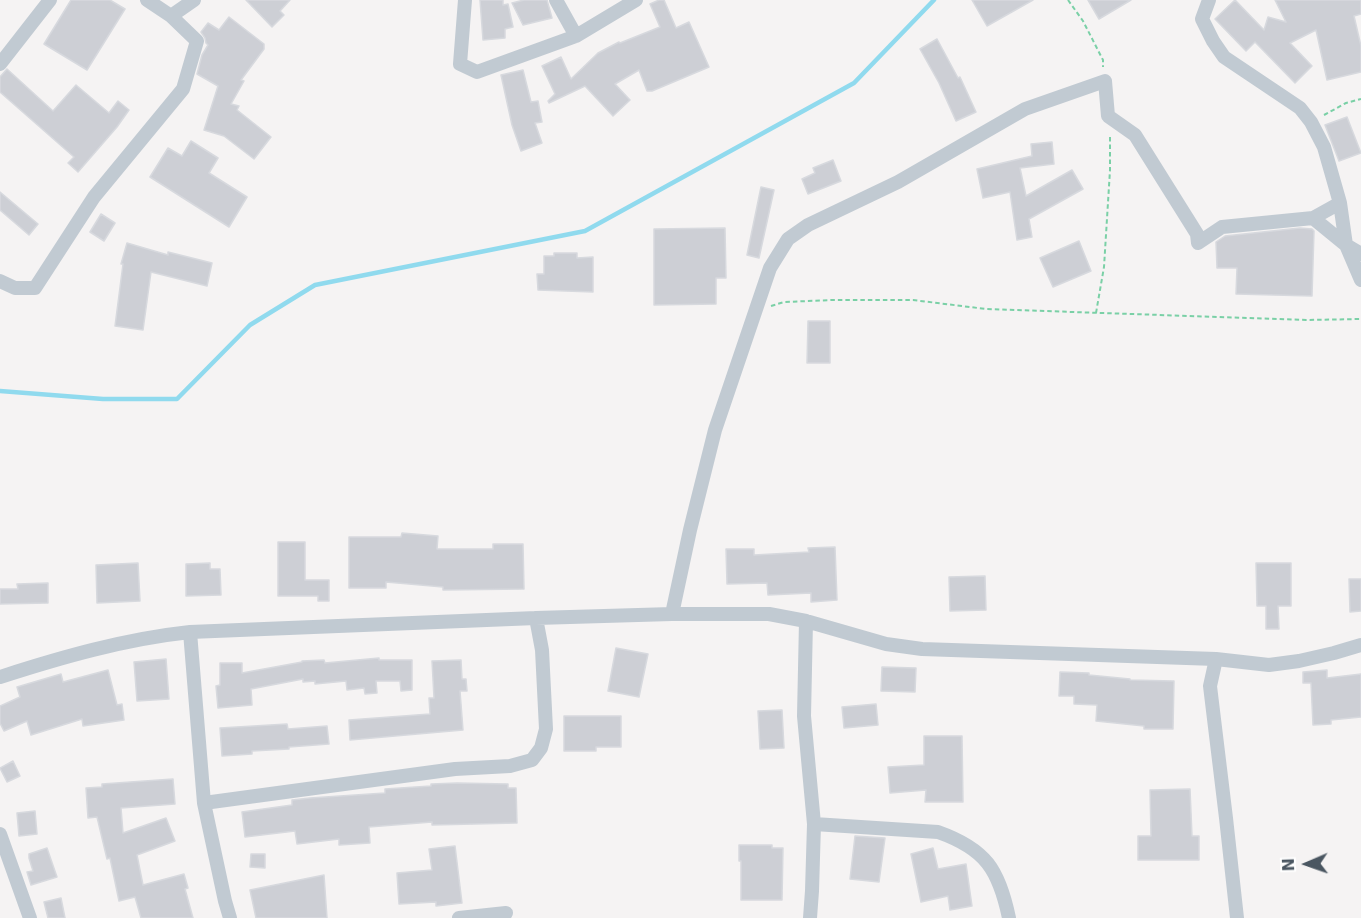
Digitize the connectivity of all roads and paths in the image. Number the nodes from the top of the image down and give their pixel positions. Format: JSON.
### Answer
{"nodes":[{"id":1,"x":50,"y":0,"type":"edge"},
{"id":2,"x":147,"y":0,"type":"edge"},
{"id":3,"x":194,"y":0,"type":"edge"},
{"id":4,"x":465,"y":0,"type":"edge"},
{"id":5,"x":556,"y":0,"type":"edge"},
{"id":6,"x":636,"y":0,"type":"edge"},
{"id":7,"x":1068,"y":0,"type":"edge"},
{"id":8,"x":1209,"y":0,"type":"edge"},
{"id":9,"x":171,"y":16,"type":"junction"},
{"id":10,"x":576,"y":36,"type":"junction"},
{"id":11,"x":0,"y":64,"type":"edge"},
{"id":12,"x":1105,"y":81,"type":"junction"},
{"id":13,"x":1361,"y":99,"type":"edge"},
{"id":14,"x":1108,"y":116,"type":"junction"},
{"id":15,"x":1311,"y":122,"type":"junction"},
{"id":16,"x":1340,"y":203,"type":"junction"},
{"id":17,"x":1313,"y":218,"type":"junction"},
{"id":18,"x":1346,"y":245,"type":"junction"},
{"id":19,"x":1361,"y":254,"type":"edge"},
{"id":20,"x":1361,"y":280,"type":"edge"},
{"id":21,"x":0,"y":281,"type":"edge"},
{"id":22,"x":757,"y":309,"type":"junction"},
{"id":23,"x":1096,"y":313,"type":"junction"},
{"id":24,"x":1361,"y":320,"type":"edge"},
{"id":25,"x":672,"y":614,"type":"junction"},
{"id":26,"x":536,"y":618,"type":"junction"},
{"id":27,"x":806,"y":621,"type":"junction"},
{"id":28,"x":190,"y":632,"type":"junction"},
{"id":29,"x":1361,"y":645,"type":"edge"},
{"id":30,"x":1216,"y":659,"type":"junction"},
{"id":31,"x":0,"y":677,"type":"edge"},
{"id":32,"x":204,"y":803,"type":"junction"},
{"id":33,"x":814,"y":824,"type":"junction"},
{"id":34,"x":0,"y":834,"type":"edge"},
{"id":35,"x":506,"y":914,"type":"dead end"},
{"id":36,"x":30,"y":918,"type":"edge"},
{"id":37,"x":230,"y":918,"type":"edge"},
{"id":38,"x":459,"y":918,"type":"edge"},
{"id":39,"x":810,"y":918,"type":"edge"},
{"id":40,"x":1009,"y":918,"type":"edge"},
{"id":41,"x":1237,"y":918,"type":"edge"}],
"edges":[{"from":1,"to":11,"type":"street"},
{"from":2,"to":9,"type":"street"},
{"from":3,"to":9,"type":"street"},
{"from":4,"to":10,"type":"street"},
{"from":5,"to":10,"type":"street"},
{"from":6,"to":10,"type":"street"},
{"from":7,"to":12,"type":"path"},
{"from":8,"to":15,"type":"street"},
{"from":9,"to":21,"type":"street"},
{"from":12,"to":14,"type":"street"},
{"from":12,"to":22,"type":"street"},
{"from":13,"to":15,"type":"path"},
{"from":14,"to":17,"type":"street"},
{"from":14,"to":23,"type":"path"},
{"from":15,"to":16,"type":"street"},
{"from":16,"to":17,"type":"street"},
{"from":16,"to":18,"type":"street"},
{"from":17,"to":18,"type":"street"},
{"from":18,"to":19,"type":"street"},
{"from":18,"to":20,"type":"street"},
{"from":22,"to":23,"type":"path"},
{"from":22,"to":25,"type":"street"},
{"from":23,"to":24,"type":"path"},
{"from":25,"to":26,"type":"street"},
{"from":25,"to":27,"type":"street"},
{"from":26,"to":28,"type":"street"},
{"from":26,"to":32,"type":"street"},
{"from":27,"to":30,"type":"street"},
{"from":27,"to":33,"type":"street"},
{"from":28,"to":31,"type":"street"},
{"from":28,"to":32,"type":"street"},
{"from":29,"to":30,"type":"street"},
{"from":30,"to":41,"type":"street"},
{"from":32,"to":37,"type":"street"},
{"from":33,"to":39,"type":"street"},
{"from":33,"to":40,"type":"street"},
{"from":34,"to":36,"type":"street"},
{"from":35,"to":38,"type":"street"}]}
